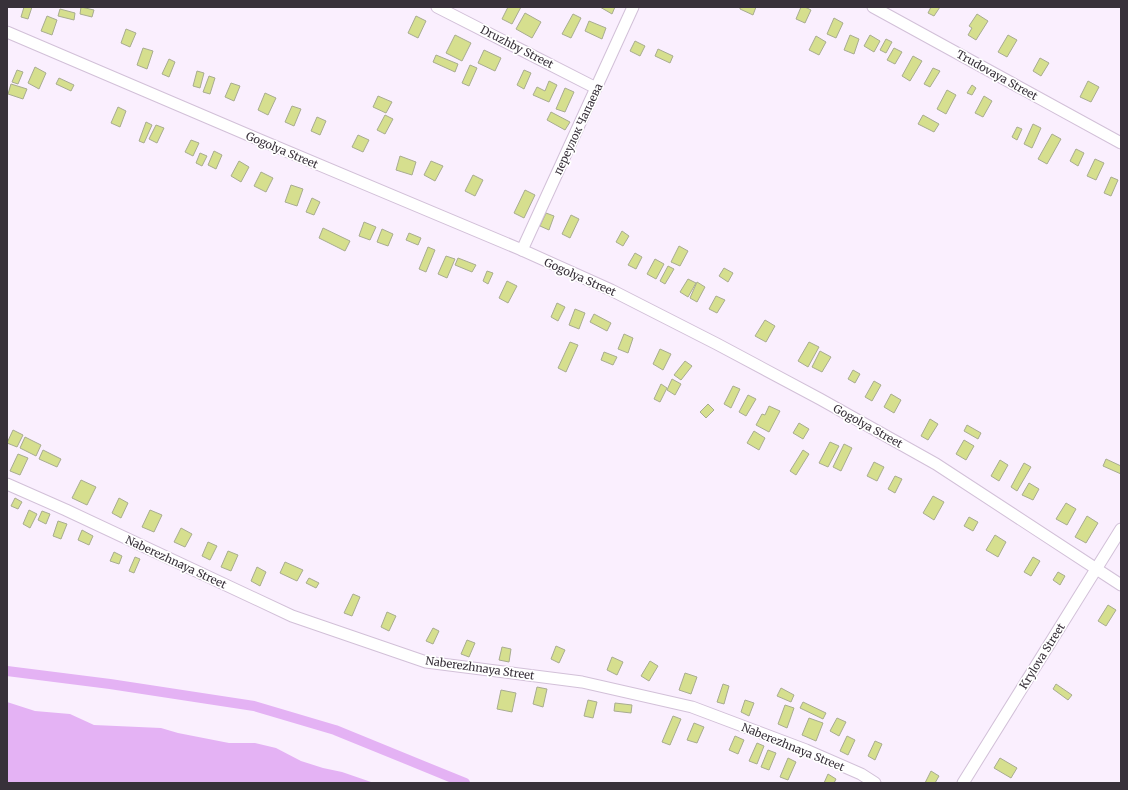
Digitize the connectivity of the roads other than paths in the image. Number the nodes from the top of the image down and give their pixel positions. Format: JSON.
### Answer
{"nodes":[{"id":1,"x":437,"y":7,"type":"edge"},
{"id":2,"x":634,"y":7,"type":"edge"},
{"id":3,"x":873,"y":7,"type":"edge"},
{"id":4,"x":7,"y":32,"type":"edge"},
{"id":5,"x":596,"y":88,"type":"junction"},
{"id":6,"x":1121,"y":143,"type":"edge"},
{"id":7,"x":522,"y":250,"type":"junction"},
{"id":8,"x":7,"y":484,"type":"edge"},
{"id":9,"x":1121,"y":529,"type":"edge"},
{"id":10,"x":1097,"y":569,"type":"junction"},
{"id":11,"x":1121,"y":585,"type":"edge"},
{"id":12,"x":875,"y":783,"type":"edge"},
{"id":13,"x":963,"y":783,"type":"edge"}],
"edges":[{"from":1,"to":5,"type":"street","name":"Druzhby Street"},
{"from":2,"to":5,"type":"street","name":"переулок Чапаева"},
{"from":3,"to":6,"type":"street","name":"Trudovaya Street"},
{"from":4,"to":7,"type":"street","name":"Gogolya Street"},
{"from":5,"to":7,"type":"street","name":"переулок Чапаева"},
{"from":7,"to":10,"type":"street","name":"Gogolya Street"},
{"from":8,"to":12,"type":"street","name":"Naberezhnaya Street"},
{"from":9,"to":10,"type":"street","name":"Krylova Street"},
{"from":10,"to":11,"type":"street","name":"Gogolya Street"},
{"from":10,"to":13,"type":"street","name":"Krylova Street"}]}
